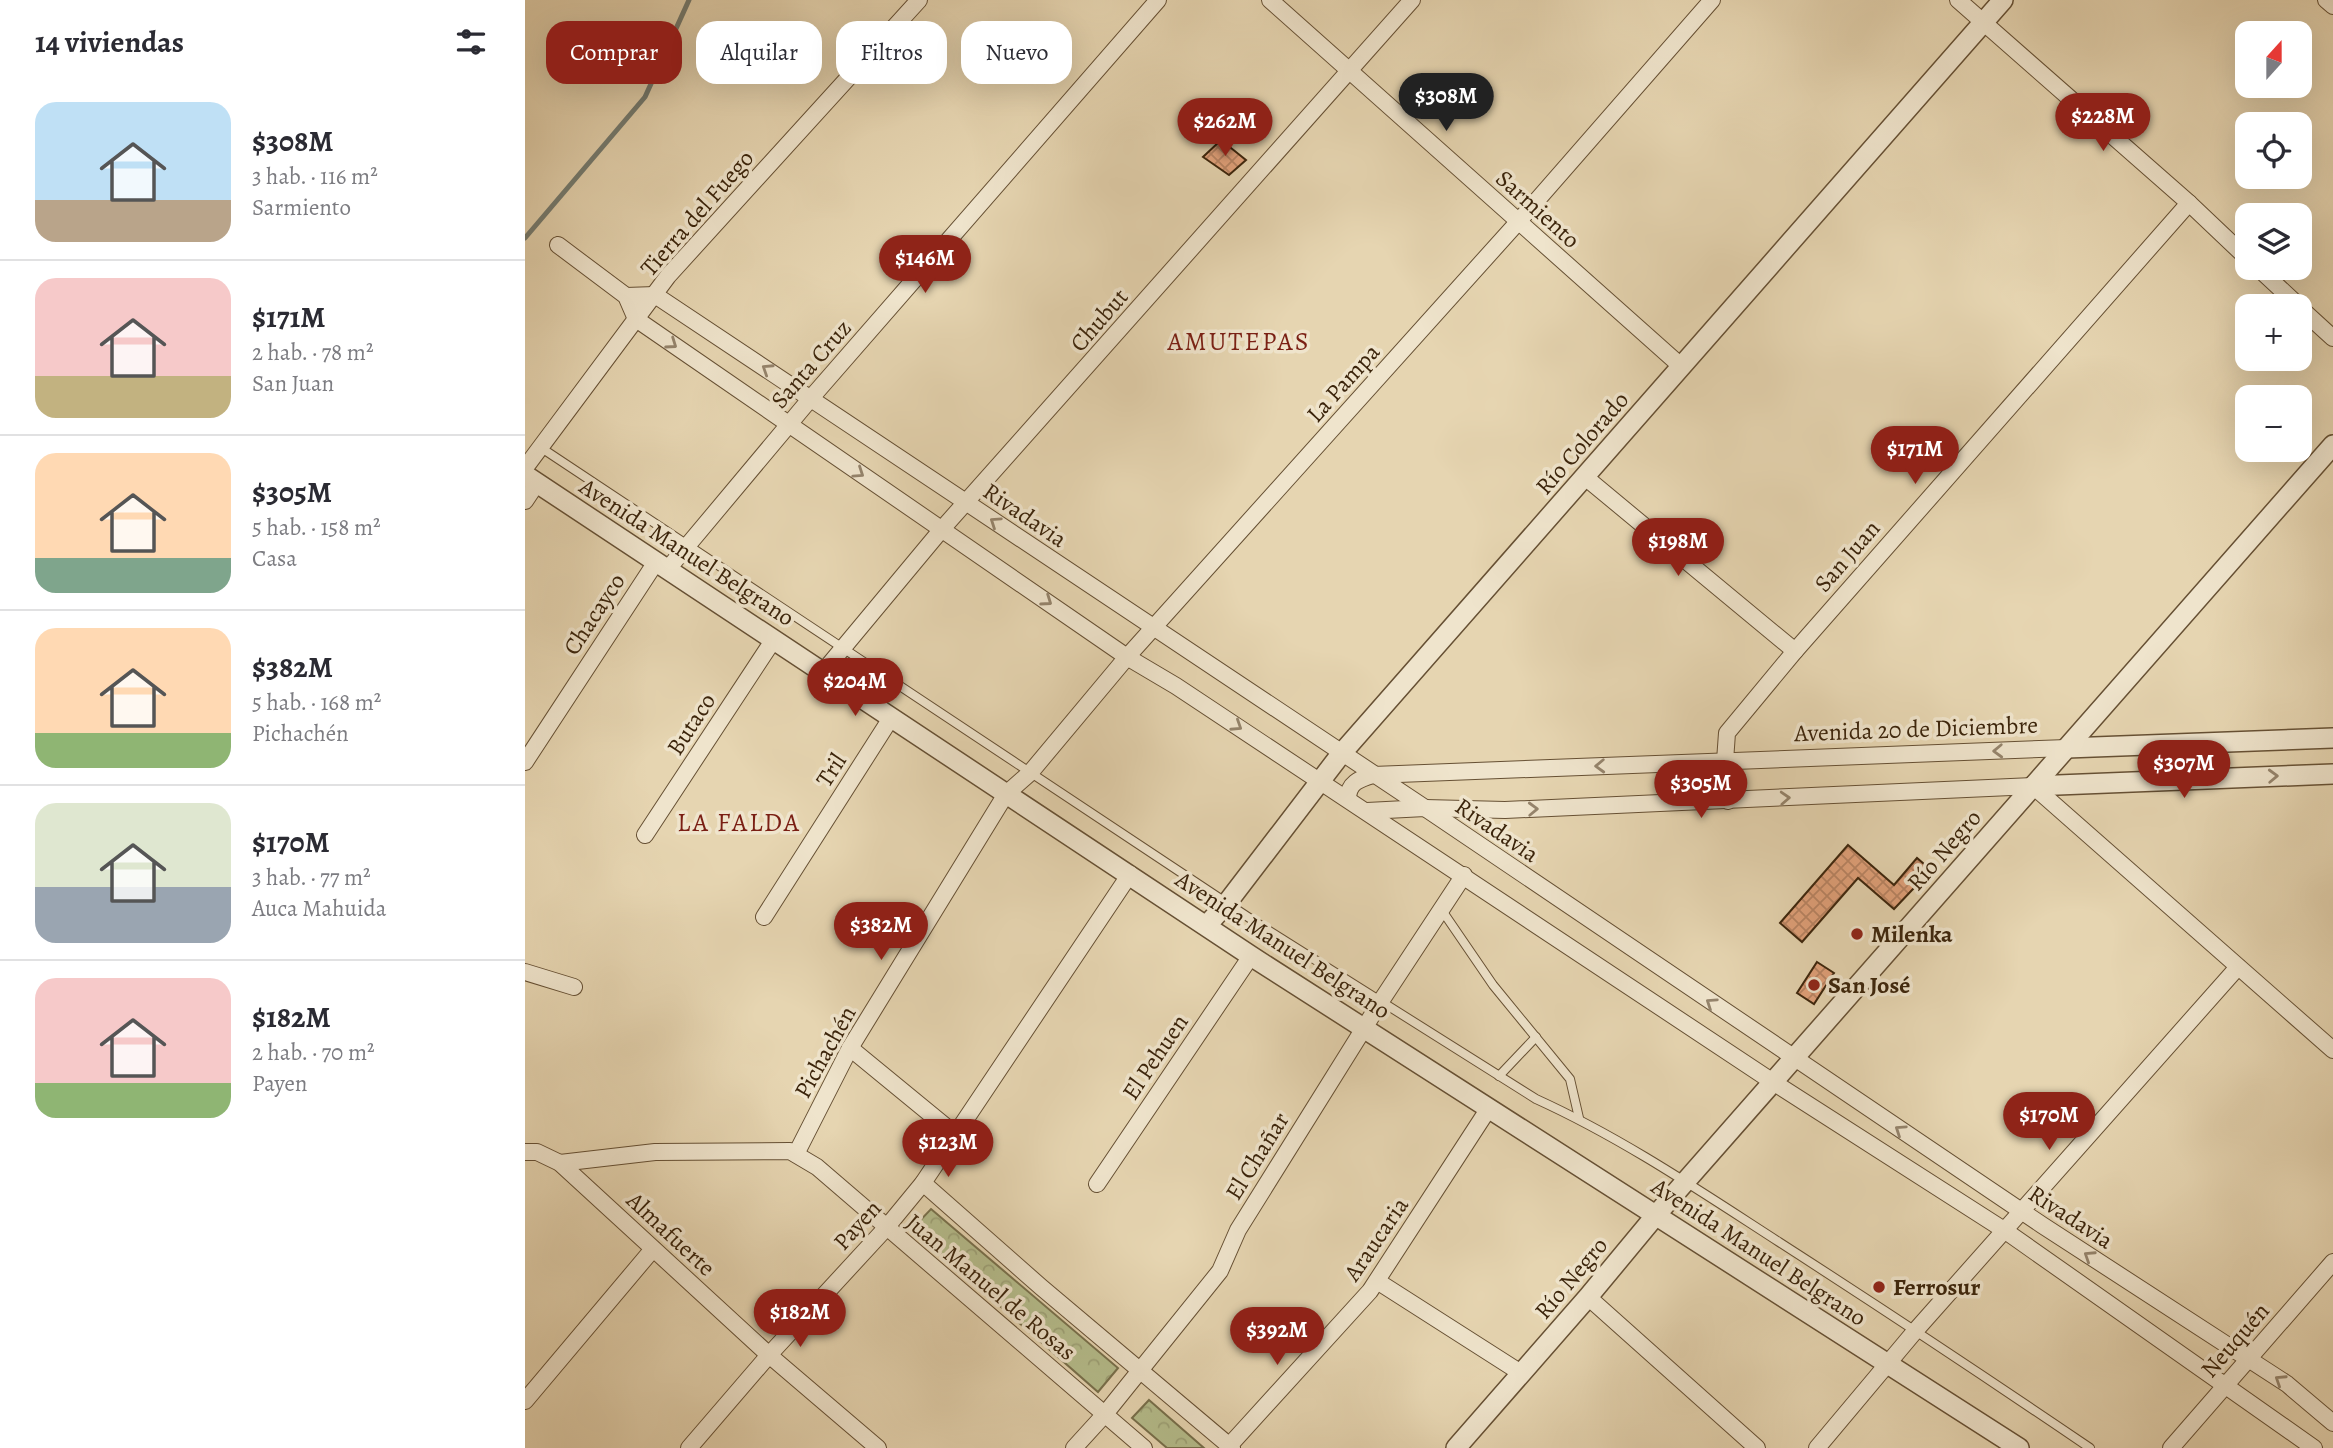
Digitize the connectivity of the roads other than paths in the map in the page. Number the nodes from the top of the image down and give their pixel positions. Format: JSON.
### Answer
{"nodes":[{"id":1,"x":919,"y":0,"type":"edge"},
{"id":2,"x":1159,"y":0,"type":"edge"},
{"id":3,"x":1270,"y":0,"type":"edge"},
{"id":4,"x":1412,"y":0,"type":"edge"},
{"id":5,"x":1712,"y":0,"type":"edge"},
{"id":6,"x":1958,"y":0,"type":"edge"},
{"id":7,"x":2003,"y":0,"type":"edge"},
{"id":8,"x":2326,"y":0,"type":"edge"},
{"id":9,"x":2333,"y":6,"type":"edge"},
{"id":10,"x":1983,"y":22,"type":"junction"},
{"id":11,"x":1350,"y":70,"type":"junction"},
{"id":12,"x":2189,"y":203,"type":"junction"},
{"id":13,"x":1518,"y":222,"type":"junction"},
{"id":14,"x":558,"y":245,"type":"dead end"},
{"id":15,"x":2235,"y":247,"type":"edge"},
{"id":16,"x":2271,"y":280,"type":"edge"},
{"id":17,"x":2286,"y":294,"type":"edge"},
{"id":18,"x":655,"y":295,"type":"junction"},
{"id":19,"x":626,"y":296,"type":"junction"},
{"id":20,"x":636,"y":318,"type":"junction"},
{"id":21,"x":2312,"y":318,"type":"edge"},
{"id":22,"x":2333,"y":338,"type":"edge"},
{"id":23,"x":1682,"y":368,"type":"junction"},
{"id":24,"x":811,"y":398,"type":"junction"},
{"id":25,"x":789,"y":425,"type":"junction"},
{"id":26,"x":2333,"y":445,"type":"edge"},
{"id":27,"x":540,"y":447,"type":"junction"},
{"id":28,"x":529,"y":476,"type":"edge"},
{"id":29,"x":1585,"y":477,"type":"junction"},
{"id":30,"x":525,"y":501,"type":"edge"},
{"id":31,"x":966,"y":503,"type":"junction"},
{"id":32,"x":942,"y":529,"type":"junction"},
{"id":33,"x":687,"y":546,"type":"junction"},
{"id":34,"x":661,"y":566,"type":"junction"},
{"id":35,"x":1153,"y":629,"type":"junction"},
{"id":36,"x":774,"y":639,"type":"junction"},
{"id":37,"x":841,"y":648,"type":"junction"},
{"id":38,"x":1795,"y":651,"type":"junction"},
{"id":39,"x":1127,"y":657,"type":"junction"},
{"id":40,"x":823,"y":672,"type":"junction"},
{"id":41,"x":891,"y":718,"type":"junction"},
{"id":42,"x":2333,"y":738,"type":"edge"},
{"id":43,"x":2067,"y":748,"type":"junction"},
{"id":44,"x":1341,"y":754,"type":"junction"},
{"id":45,"x":1725,"y":761,"type":"junction"},
{"id":46,"x":525,"y":762,"type":"edge"},
{"id":47,"x":1030,"y":773,"type":"junction"},
{"id":48,"x":2333,"y":774,"type":"edge"},
{"id":49,"x":1373,"y":775,"type":"junction"},
{"id":50,"x":1321,"y":781,"type":"junction"},
{"id":51,"x":2033,"y":786,"type":"junction"},
{"id":52,"x":1006,"y":794,"type":"junction"},
{"id":53,"x":1348,"y":799,"type":"junction"},
{"id":54,"x":1728,"y":801,"type":"junction"},
{"id":55,"x":1425,"y":808,"type":"junction"},
{"id":56,"x":1367,"y":811,"type":"junction"},
{"id":57,"x":645,"y":835,"type":"dead end"},
{"id":58,"x":1130,"y":874,"type":"junction"},
{"id":59,"x":1464,"y":875,"type":"junction"},
{"id":60,"x":1227,"y":903,"type":"junction"},
{"id":61,"x":1441,"y":909,"type":"junction"},
{"id":62,"x":764,"y":917,"type":"dead end"},
{"id":63,"x":1207,"y":925,"type":"junction"},
{"id":64,"x":1251,"y":956,"type":"junction"},
{"id":65,"x":2238,"y":967,"type":"junction"},
{"id":66,"x":525,"y":972,"type":"edge"},
{"id":67,"x":574,"y":987,"type":"dead end"},
{"id":68,"x":1381,"y":1001,"type":"junction"},
{"id":69,"x":1364,"y":1028,"type":"junction"},
{"id":70,"x":1536,"y":1037,"type":"junction"},
{"id":71,"x":850,"y":1048,"type":"junction"},
{"id":72,"x":2333,"y":1050,"type":"edge"},
{"id":73,"x":1794,"y":1058,"type":"junction"},
{"id":74,"x":1499,"y":1076,"type":"junction"},
{"id":75,"x":1773,"y":1082,"type":"junction"},
{"id":76,"x":1489,"y":1108,"type":"junction"},
{"id":77,"x":1579,"y":1118,"type":"junction"},
{"id":78,"x":956,"y":1135,"type":"junction"},
{"id":79,"x":525,"y":1152,"type":"edge"},
{"id":80,"x":796,"y":1154,"type":"junction"},
{"id":81,"x":560,"y":1163,"type":"junction"},
{"id":82,"x":1686,"y":1181,"type":"junction"},
{"id":83,"x":923,"y":1183,"type":"junction"},
{"id":84,"x":1097,"y":1184,"type":"dead end"},
{"id":85,"x":2021,"y":1211,"type":"junction"},
{"id":86,"x":1656,"y":1215,"type":"junction"},
{"id":87,"x":886,"y":1228,"type":"junction"},
{"id":88,"x":2004,"y":1230,"type":"junction"},
{"id":89,"x":653,"y":1249,"type":"junction"},
{"id":90,"x":2333,"y":1262,"type":"edge"},
{"id":91,"x":1377,"y":1280,"type":"junction"},
{"id":92,"x":1588,"y":1297,"type":"junction"},
{"id":93,"x":1916,"y":1330,"type":"junction"},
{"id":94,"x":769,"y":1355,"type":"junction"},
{"id":95,"x":2246,"y":1360,"type":"junction"},
{"id":96,"x":1888,"y":1363,"type":"junction"},
{"id":97,"x":1140,"y":1371,"type":"junction"},
{"id":98,"x":1521,"y":1373,"type":"junction"},
{"id":99,"x":2226,"y":1384,"type":"junction"},
{"id":100,"x":525,"y":1401,"type":"edge"},
{"id":101,"x":1105,"y":1414,"type":"junction"},
{"id":102,"x":2333,"y":1423,"type":"edge"},
{"id":103,"x":1230,"y":1447,"type":"edge"},
{"id":104,"x":689,"y":1448,"type":"edge"},
{"id":105,"x":878,"y":1448,"type":"edge"},
{"id":106,"x":1074,"y":1448,"type":"edge"},
{"id":107,"x":1144,"y":1448,"type":"edge"},
{"id":108,"x":1456,"y":1448,"type":"edge"},
{"id":109,"x":1757,"y":1448,"type":"edge"},
{"id":110,"x":1817,"y":1448,"type":"edge"},
{"id":111,"x":2019,"y":1448,"type":"edge"},
{"id":112,"x":2090,"y":1448,"type":"edge"},
{"id":113,"x":2171,"y":1448,"type":"edge"},
{"id":114,"x":2314,"y":1448,"type":"edge"}],
"edges":[{"from":1,"to":18,"type":"street","name":"Tierra del Fuego"},
{"from":2,"to":24,"type":"street","name":"Santa Cruz"},
{"from":3,"to":11,"type":"street","name":"Sarmiento"},
{"from":4,"to":11,"type":"street","name":"Chubut"},
{"from":5,"to":13,"type":"street","name":"La Pampa"},
{"from":6,"to":10,"type":"street"},
{"from":7,"to":10,"type":"street","name":"Río Colorado"},
{"from":8,"to":9,"type":"street"},
{"from":10,"to":12,"type":"street"},
{"from":10,"to":23,"type":"street","name":"Río Colorado"},
{"from":11,"to":13,"type":"street","name":"Sarmiento"},
{"from":11,"to":31,"type":"street","name":"Chubut"},
{"from":12,"to":15,"type":"street"},
{"from":12,"to":38,"type":"street","name":"San Juan"},
{"from":13,"to":23,"type":"street","name":"Sarmiento"},
{"from":13,"to":35,"type":"street","name":"La Pampa"},
{"from":14,"to":19,"type":"street"},
{"from":16,"to":17,"type":"street"},
{"from":18,"to":19,"type":"street"},
{"from":18,"to":20,"type":"street","name":"Tierra del Fuego"},
{"from":24,"to":18,"type":"street","name":"Rivadavia","one_way":true},
{"from":19,"to":20,"type":"street"},
{"from":20,"to":25,"type":"street","name":"Rivadavia","one_way":true},
{"from":20,"to":27,"type":"street","name":"Tierra del Fuego"},
{"from":21,"to":22,"type":"street"},
{"from":23,"to":29,"type":"street","name":"Río Colorado"},
{"from":24,"to":25,"type":"street","name":"Santa Cruz"},
{"from":24,"to":31,"type":"street","name":"Rivadavia"},
{"from":25,"to":32,"type":"street","name":"Rivadavia","one_way":true},
{"from":25,"to":33,"type":"street","name":"Santa Cruz"},
{"from":26,"to":43,"type":"street","name":"Río Negro"},
{"from":27,"to":28,"type":"street","name":"Tierra del Fuego"},
{"from":27,"to":33,"type":"lane"},
{"from":28,"to":30,"type":"street","name":"Tierra del Fuego"},
{"from":28,"to":34,"type":"street","name":"Avenida Manuel Belgrano"},
{"from":29,"to":38,"type":"street"},
{"from":29,"to":44,"type":"street","name":"Río Colorado"},
{"from":31,"to":32,"type":"street","name":"Chubut"},
{"from":35,"to":31,"type":"street","name":"Rivadavia","one_way":true},
{"from":32,"to":37,"type":"street","name":"Chubut"},
{"from":32,"to":39,"type":"street","name":"Rivadavia","one_way":true},
{"from":33,"to":34,"type":"street","name":"Santa Cruz"},
{"from":33,"to":37,"type":"lane"},
{"from":34,"to":36,"type":"street","name":"Avenida Manuel Belgrano"},
{"from":34,"to":46,"type":"street","name":"Chacayco"},
{"from":35,"to":39,"type":"street","name":"La Pampa"},
{"from":35,"to":44,"type":"street","name":"Rivadavia"},
{"from":36,"to":40,"type":"street","name":"Avenida Manuel Belgrano"},
{"from":36,"to":57,"type":"street","name":"Butaco"},
{"from":37,"to":40,"type":"street","name":"Chubut"},
{"from":37,"to":47,"type":"lane"},
{"from":38,"to":45,"type":"street","name":"San Juan"},
{"from":39,"to":47,"type":"street","name":"La Pampa"},
{"from":39,"to":50,"type":"street","name":"Rivadavia","one_way":true},
{"from":40,"to":41,"type":"street","name":"Avenida Manuel Belgrano"},
{"from":41,"to":52,"type":"street","name":"Avenida Manuel Belgrano"},
{"from":41,"to":62,"type":"street","name":"Tril"},
{"from":42,"to":43,"type":"street","name":"Avenida 20 de Diciembre"},
{"from":43,"to":45,"type":"street","name":"Avenida 20 de Diciembre","one_way":true},
{"from":43,"to":51,"type":"street","name":"Río Negro"},
{"from":44,"to":49,"type":"street","name":"Rivadavia"},
{"from":44,"to":50,"type":"street","name":"Río Colorado"},
{"from":45,"to":49,"type":"street","name":"Avenida 20 de Diciembre","one_way":true},
{"from":45,"to":54,"type":"street","name":"San Juan"},
{"from":47,"to":52,"type":"street","name":"La Pampa"},
{"from":47,"to":60,"type":"lane"},
{"from":51,"to":48,"type":"street","one_way":true},
{"from":49,"to":53,"type":"street"},
{"from":49,"to":55,"type":"street","name":"Rivadavia"},
{"from":50,"to":53,"type":"street","name":"Rivadavia"},
{"from":50,"to":60,"type":"street","name":"Río Colorado"},
{"from":54,"to":51,"type":"street","one_way":true},
{"from":51,"to":65,"type":"street"},
{"from":51,"to":73,"type":"street","name":"Río Negro"},
{"from":52,"to":58,"type":"street","name":"Avenida Manuel Belgrano"},
{"from":52,"to":71,"type":"street","name":"Pichachén"},
{"from":53,"to":56,"type":"street","name":"Rivadavia"},
{"from":55,"to":54,"type":"street","one_way":true},
{"from":55,"to":56,"type":"street"},
{"from":73,"to":55,"type":"street","name":"Rivadavia","one_way":true},
{"from":56,"to":59,"type":"street","name":"Rivadavia"},
{"from":58,"to":63,"type":"street","name":"Avenida Manuel Belgrano"},
{"from":58,"to":78,"type":"street","name":"Payen"},
{"from":59,"to":61,"type":"street","name":"El Chañar"},
{"from":59,"to":75,"type":"street","name":"Rivadavia"},
{"from":60,"to":63,"type":"street","name":"Río Colorado"},
{"from":60,"to":68,"type":"lane"},
{"from":61,"to":68,"type":"street","name":"El Chañar"},
{"from":61,"to":70,"type":"lane"},
{"from":63,"to":64,"type":"street","name":"Avenida Manuel Belgrano"},
{"from":64,"to":69,"type":"street","name":"Avenida Manuel Belgrano"},
{"from":64,"to":84,"type":"street","name":"El Pehuen"},
{"from":65,"to":72,"type":"street"},
{"from":65,"to":85,"type":"street"},
{"from":66,"to":67,"type":"street"},
{"from":68,"to":69,"type":"street","name":"El Chañar"},
{"from":68,"to":74,"type":"lane"},
{"from":69,"to":76,"type":"street","name":"Avenida Manuel Belgrano"},
{"from":69,"to":97,"type":"street","name":"El Chañar"},
{"from":70,"to":74,"type":"lane"},
{"from":70,"to":77,"type":"lane"},
{"from":71,"to":78,"type":"street"},
{"from":71,"to":80,"type":"street","name":"Pichachén"},
{"from":73,"to":75,"type":"street","name":"Río Negro"},
{"from":85,"to":73,"type":"street","name":"Rivadavia","one_way":true},
{"from":74,"to":77,"type":"lane"},
{"from":75,"to":82,"type":"street","name":"Río Negro"},
{"from":75,"to":88,"type":"street","name":"Rivadavia"},
{"from":76,"to":86,"type":"street","name":"Avenida Manuel Belgrano"},
{"from":76,"to":91,"type":"street","name":"Araucaria"},
{"from":77,"to":82,"type":"lane"},
{"from":78,"to":83,"type":"street","name":"Payen"},
{"from":79,"to":81,"type":"street"},
{"from":80,"to":81,"type":"street"},
{"from":80,"to":87,"type":"street","name":"Juan Manuel de Rosas"},
{"from":81,"to":89,"type":"street","name":"Almafuerte"},
{"from":82,"to":86,"type":"street","name":"Río Negro"},
{"from":82,"to":93,"type":"lane"},
{"from":83,"to":87,"type":"street","name":"Payen"},
{"from":83,"to":97,"type":"street","name":"Juan Manuel de Rosas"},
{"from":85,"to":88,"type":"street"},
{"from":95,"to":85,"type":"street","name":"Rivadavia","one_way":true},
{"from":86,"to":92,"type":"street","name":"Río Negro"},
{"from":86,"to":96,"type":"street","name":"Avenida Manuel Belgrano"},
{"from":87,"to":94,"type":"street","name":"Payen"},
{"from":87,"to":101,"type":"street","name":"Juan Manuel de Rosas"},
{"from":88,"to":93,"type":"street"},
{"from":88,"to":99,"type":"street","name":"Rivadavia"},
{"from":89,"to":94,"type":"street","name":"Almafuerte"},
{"from":89,"to":100,"type":"street"},
{"from":90,"to":95,"type":"street","name":"Neuquén"},
{"from":91,"to":98,"type":"street"},
{"from":91,"to":103,"type":"street","name":"Araucaria"},
{"from":92,"to":98,"type":"street","name":"Río Negro"},
{"from":92,"to":109,"type":"street"},
{"from":93,"to":96,"type":"street"},
{"from":93,"to":112,"type":"lane"},
{"from":94,"to":104,"type":"street","name":"Payen"},
{"from":94,"to":105,"type":"street","name":"Almafuerte"},
{"from":95,"to":99,"type":"street","name":"Neuquén"},
{"from":102,"to":95,"type":"street","name":"Rivadavia","one_way":true},
{"from":96,"to":110,"type":"street"},
{"from":96,"to":111,"type":"street","name":"Avenida Manuel Belgrano"},
{"from":97,"to":101,"type":"street","name":"El Chañar"},
{"from":97,"to":103,"type":"street","name":"Juan Manuel de Rosas"},
{"from":98,"to":108,"type":"street","name":"Río Negro"},
{"from":99,"to":113,"type":"street","name":"Neuquén"},
{"from":99,"to":114,"type":"street","name":"Rivadavia"},
{"from":101,"to":106,"type":"street","name":"El Chañar"},
{"from":101,"to":107,"type":"street","name":"Juan Manuel de Rosas"}]}
